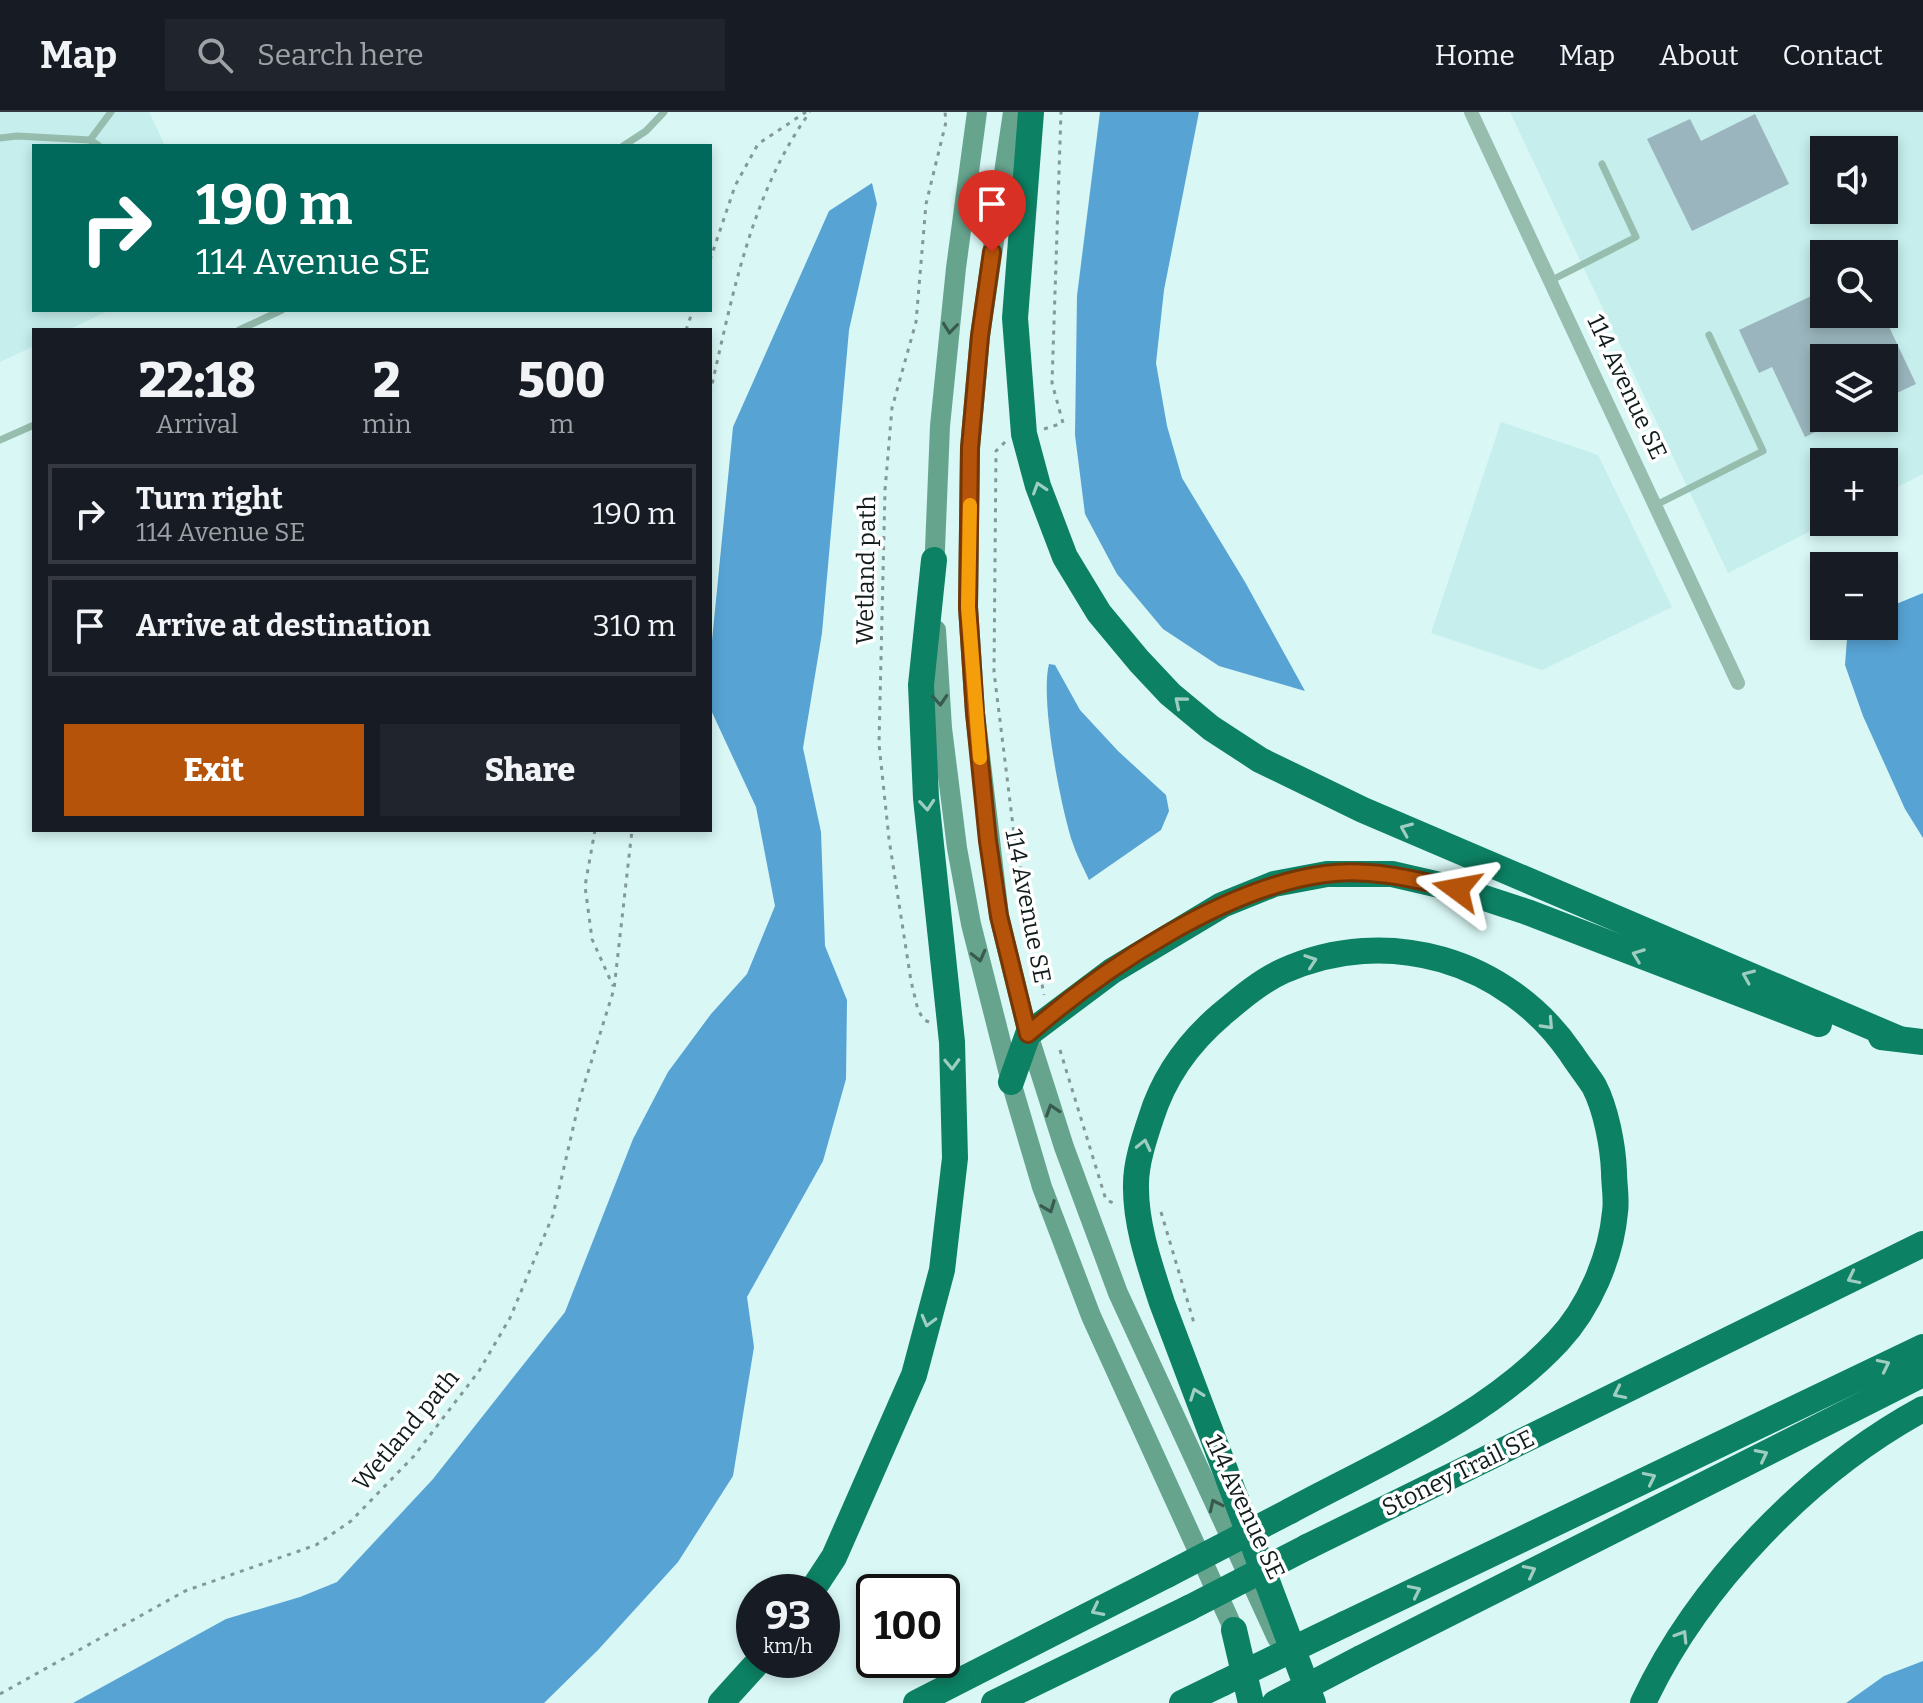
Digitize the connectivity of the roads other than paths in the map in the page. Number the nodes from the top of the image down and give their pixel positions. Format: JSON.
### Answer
{"nodes":[{"id":1,"x":111,"y":112,"type":"edge"},
{"id":2,"x":664,"y":112,"type":"edge"},
{"id":3,"x":977,"y":112,"type":"edge"},
{"id":4,"x":1013,"y":112,"type":"edge"},
{"id":5,"x":1031,"y":112,"type":"edge"},
{"id":6,"x":1471,"y":112,"type":"edge"},
{"id":7,"x":0,"y":138,"type":"edge"},
{"id":8,"x":90,"y":140,"type":"junction"},
{"id":9,"x":96,"y":144,"type":"edge"},
{"id":10,"x":626,"y":144,"type":"edge"},
{"id":11,"x":1602,"y":164,"type":"dead end"},
{"id":12,"x":1550,"y":281,"type":"junction"},
{"id":13,"x":278,"y":312,"type":"edge"},
{"id":14,"x":243,"y":328,"type":"edge"},
{"id":15,"x":1709,"y":335,"type":"dead end"},
{"id":16,"x":32,"y":426,"type":"edge"},
{"id":17,"x":0,"y":440,"type":"edge"},
{"id":18,"x":1654,"y":506,"type":"junction"},
{"id":19,"x":934,"y":560,"type":"junction"},
{"id":20,"x":1738,"y":683,"type":"dead end"},
{"id":21,"x":1028,"y":1034,"type":"junction"},
{"id":22,"x":1910,"y":1040,"type":"edge"},
{"id":23,"x":1011,"y":1082,"type":"junction"},
{"id":24,"x":1923,"y":1244,"type":"edge"},
{"id":25,"x":1923,"y":1347,"type":"edge"},
{"id":26,"x":1923,"y":1374,"type":"edge"},
{"id":27,"x":1923,"y":1409,"type":"edge"},
{"id":28,"x":823,"y":1574,"type":"edge"},
{"id":29,"x":1234,"y":1630,"type":"joint"},
{"id":30,"x":744,"y":1678,"type":"edge"},
{"id":31,"x":721,"y":1703,"type":"edge"},
{"id":32,"x":916,"y":1703,"type":"edge"},
{"id":33,"x":994,"y":1703,"type":"edge"},
{"id":34,"x":1182,"y":1703,"type":"edge"},
{"id":35,"x":1251,"y":1703,"type":"edge"},
{"id":36,"x":1275,"y":1703,"type":"edge"},
{"id":37,"x":1310,"y":1703,"type":"edge"},
{"id":38,"x":1643,"y":1703,"type":"edge"}],
"edges":[{"from":1,"to":8,"type":"lane"},
{"from":2,"to":10,"type":"lane"},
{"from":3,"to":19,"type":"main road","one_way":true},
{"from":4,"to":21,"type":"main road","name":"114 Avenue SE"},
{"from":22,"to":5,"type":"highway","one_way":true},
{"from":6,"to":12,"type":"street","name":"114 Avenue SE"},
{"from":7,"to":8,"type":"lane"},
{"from":8,"to":9,"type":"lane"},
{"from":11,"to":12,"type":"lane"},
{"from":12,"to":18,"type":"street","name":"114 Avenue SE"},
{"from":13,"to":14,"type":"lane"},
{"from":15,"to":18,"type":"lane"},
{"from":16,"to":17,"type":"lane"},
{"from":18,"to":20,"type":"street","name":"114 Avenue SE"},
{"from":19,"to":23,"type":"main road","one_way":true},
{"from":19,"to":28,"type":"highway","one_way":true},
{"from":22,"to":21,"type":"highway","one_way":true},
{"from":21,"to":23,"type":"highway"},
{"from":37,"to":21,"type":"main road","name":"114 Avenue SE","one_way":true},
{"from":23,"to":29,"type":"main road","one_way":true},
{"from":24,"to":33,"type":"highway","name":"Stoney Trail SE","one_way":true,"bridge":true},
{"from":34,"to":25,"type":"highway","one_way":true,"bridge":true},
{"from":36,"to":26,"type":"highway","one_way":true,"bridge":true},
{"from":38,"to":27,"type":"highway","one_way":true},
{"from":29,"to":35,"type":"highway"},
{"from":30,"to":31,"type":"highway"},
{"from":37,"to":32,"type":"highway","one_way":true,"bridge":true}]}
